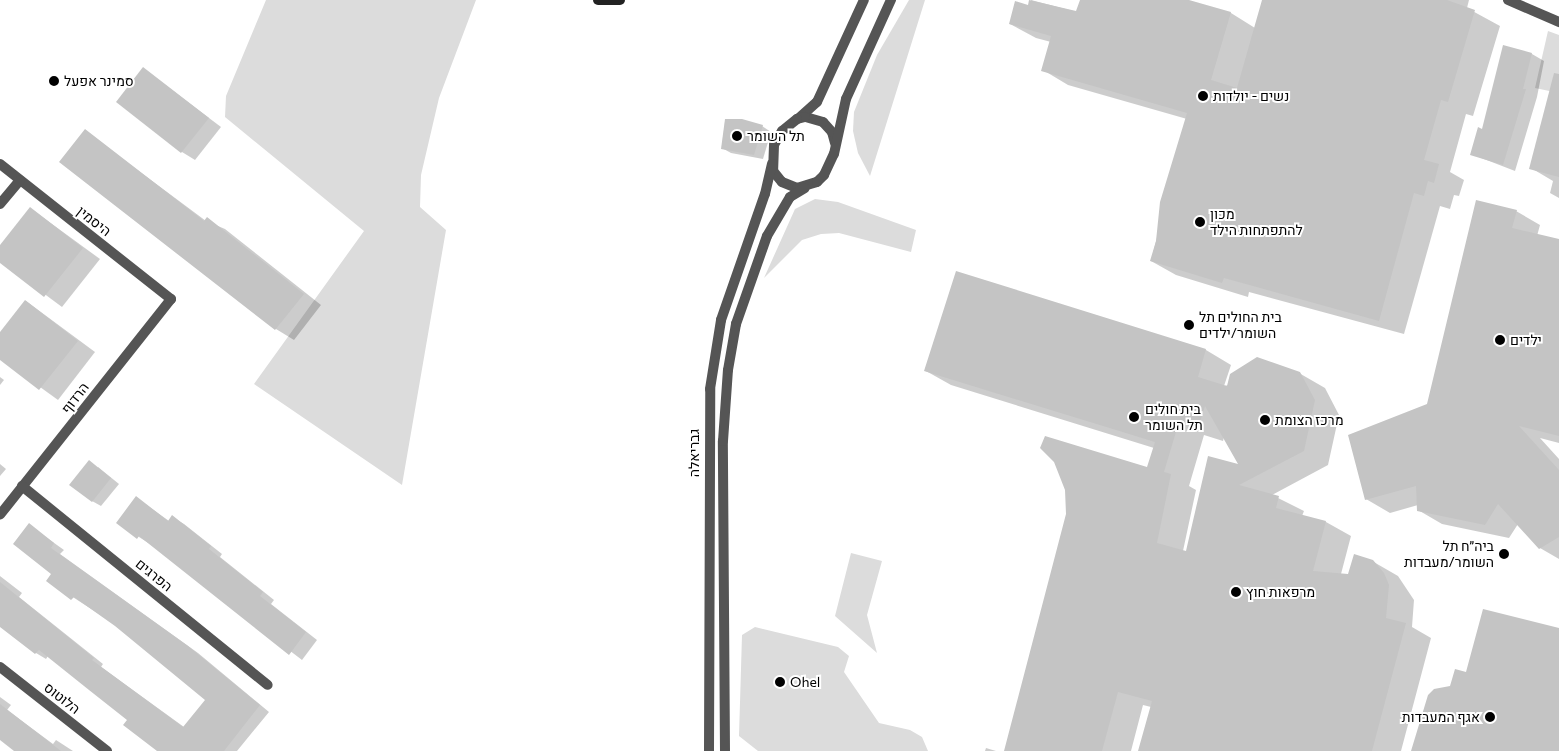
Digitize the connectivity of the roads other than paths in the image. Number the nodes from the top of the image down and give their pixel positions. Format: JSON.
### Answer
{"nodes":[{"id":1,"x":598,"y":0,"type":"edge"},
{"id":2,"x":620,"y":0,"type":"edge"},
{"id":3,"x":864,"y":0,"type":"edge"},
{"id":4,"x":891,"y":0,"type":"edge"},
{"id":5,"x":1508,"y":0,"type":"edge"},
{"id":6,"x":1559,"y":22,"type":"edge"},
{"id":7,"x":797,"y":119,"type":"junction"},
{"id":8,"x":836,"y":143,"type":"junction"},
{"id":9,"x":0,"y":164,"type":"edge"},
{"id":10,"x":772,"y":164,"type":"junction"},
{"id":11,"x":20,"y":180,"type":"junction"},
{"id":12,"x":805,"y":188,"type":"junction"},
{"id":13,"x":0,"y":204,"type":"edge"},
{"id":14,"x":171,"y":299,"type":"joint"},
{"id":15,"x":22,"y":486,"type":"junction"},
{"id":16,"x":0,"y":515,"type":"edge"},
{"id":17,"x":0,"y":666,"type":"edge"},
{"id":18,"x":268,"y":685,"type":"dead end"},
{"id":19,"x":107,"y":751,"type":"edge"},
{"id":20,"x":709,"y":751,"type":"edge"},
{"id":21,"x":725,"y":751,"type":"edge"}],
"edges":[{"from":1,"to":2,"type":"main road"},
{"from":3,"to":7,"type":"street"},
{"from":4,"to":8,"type":"street"},
{"from":5,"to":6,"type":"street"},
{"from":7,"to":8,"type":"street"},
{"from":7,"to":10,"type":"street"},
{"from":8,"to":12,"type":"street"},
{"from":9,"to":11,"type":"street","name":"היסמין"},
{"from":10,"to":12,"type":"street"},
{"from":10,"to":20,"type":"street","name":"גבריאלה"},
{"from":11,"to":13,"type":"street"},
{"from":11,"to":14,"type":"street","name":"היסמין"},
{"from":12,"to":21,"type":"street"},
{"from":14,"to":15,"type":"street","name":"הרדוף"},
{"from":15,"to":16,"type":"street","name":"הרדוף"},
{"from":15,"to":18,"type":"street","name":"הפרגים"},
{"from":17,"to":19,"type":"street","name":"הלוטוס"}]}
